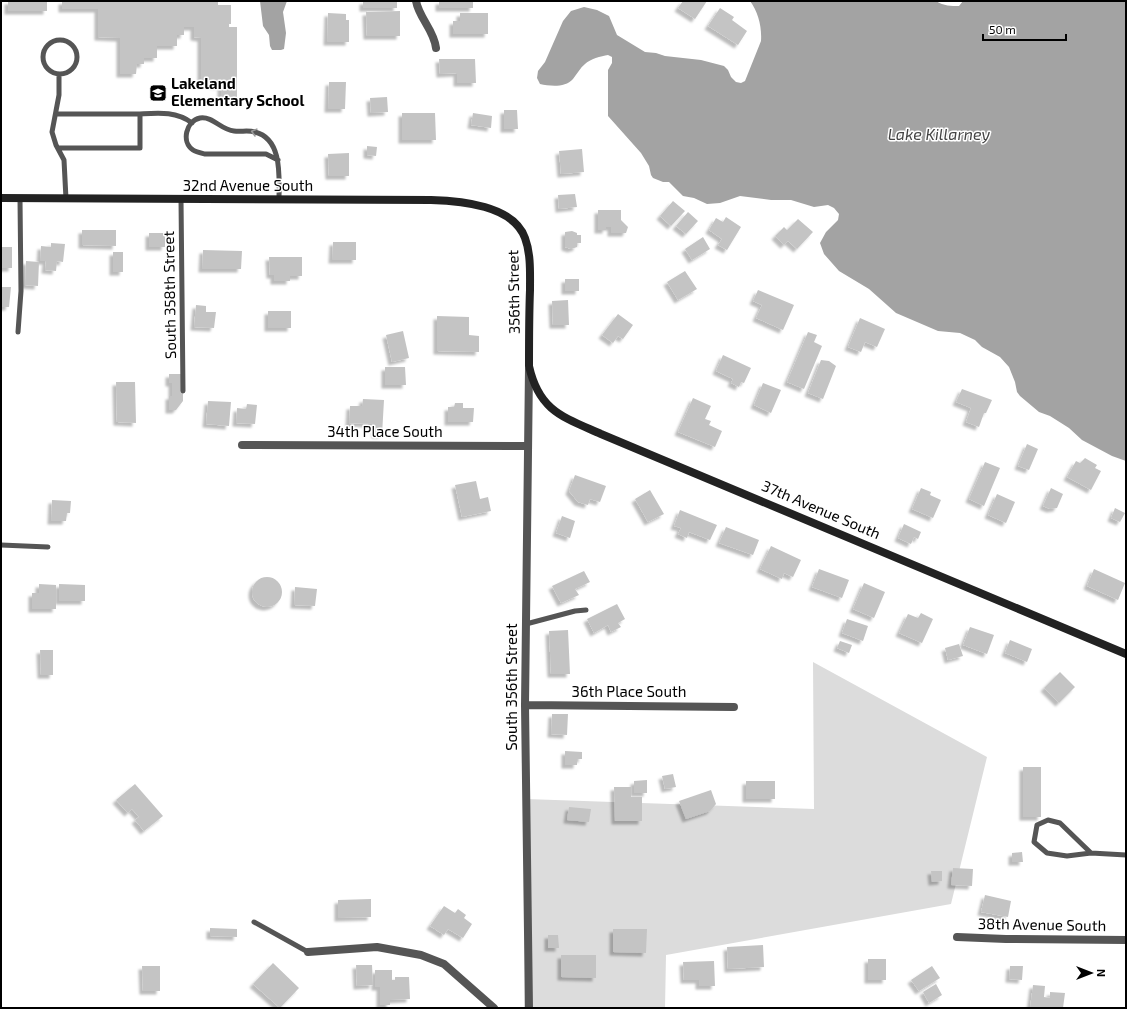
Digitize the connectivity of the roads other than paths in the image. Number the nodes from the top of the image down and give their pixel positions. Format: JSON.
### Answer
{"nodes":[{"id":1,"x":416,"y":1,"type":"edge"},
{"id":2,"x":436,"y":48,"type":"dead end"},
{"id":3,"x":59,"y":74,"type":"junction"},
{"id":4,"x":56,"y":114,"type":"junction"},
{"id":5,"x":140,"y":114,"type":"junction"},
{"id":6,"x":192,"y":123,"type":"junction"},
{"id":7,"x":58,"y":148,"type":"junction"},
{"id":8,"x":278,"y":160,"type":"junction"},
{"id":9,"x":1,"y":198,"type":"edge"},
{"id":10,"x":20,"y":198,"type":"junction"},
{"id":11,"x":66,"y":199,"type":"junction"},
{"id":12,"x":181,"y":199,"type":"junction"},
{"id":13,"x":279,"y":200,"type":"junction"},
{"id":14,"x":493,"y":210,"type":"joint"},
{"id":15,"x":18,"y":332,"type":"dead end"},
{"id":16,"x":529,"y":366,"type":"junction"},
{"id":17,"x":183,"y":391,"type":"dead end"},
{"id":18,"x":242,"y":445,"type":"dead end"},
{"id":19,"x":528,"y":446,"type":"junction"},
{"id":20,"x":1,"y":545,"type":"edge"},
{"id":21,"x":48,"y":547,"type":"dead end"},
{"id":22,"x":586,"y":610,"type":"dead end"},
{"id":23,"x":526,"y":624,"type":"junction"},
{"id":24,"x":1126,"y":654,"type":"edge"},
{"id":25,"x":525,"y":705,"type":"junction"},
{"id":26,"x":734,"y":707,"type":"dead end"},
{"id":27,"x":1091,"y":852,"type":"junction"},
{"id":28,"x":1126,"y":855,"type":"edge"},
{"id":29,"x":254,"y":922,"type":"dead end"},
{"id":30,"x":957,"y":937,"type":"dead end"},
{"id":31,"x":1126,"y":940,"type":"edge"},
{"id":32,"x":308,"y":952,"type":"joint"},
{"id":33,"x":494,"y":1008,"type":"edge"},
{"id":34,"x":529,"y":1008,"type":"edge"}],
"edges":[{"from":1,"to":2,"type":"street"},
{"from":3,"to":3,"type":"lane"},
{"from":3,"to":4,"type":"lane"},
{"from":4,"to":5,"type":"lane"},
{"from":4,"to":7,"type":"lane"},
{"from":5,"to":6,"type":"lane"},
{"from":5,"to":7,"type":"lane"},
{"from":8,"to":6,"type":"lane","one_way":true},
{"from":6,"to":8,"type":"lane"},
{"from":7,"to":11,"type":"lane"},
{"from":8,"to":13,"type":"lane"},
{"from":9,"to":10,"type":"street","name":"32nd Avenue South"},
{"from":10,"to":11,"type":"street","name":"32nd Avenue South"},
{"from":10,"to":15,"type":"lane"},
{"from":11,"to":12,"type":"street","name":"32nd Avenue South"},
{"from":12,"to":13,"type":"street","name":"32nd Avenue South"},
{"from":12,"to":17,"type":"lane","name":"South 358th Street"},
{"from":13,"to":14,"type":"street","name":"32nd Avenue South"},
{"from":14,"to":16,"type":"street","name":"356th Street"},
{"from":16,"to":19,"type":"street","name":"South 356th Street"},
{"from":16,"to":24,"type":"street","name":"37th Avenue South"},
{"from":18,"to":19,"type":"street","name":"34th Place South"},
{"from":19,"to":23,"type":"street","name":"South 356th Street"},
{"from":20,"to":21,"type":"lane"},
{"from":22,"to":23,"type":"lane"},
{"from":23,"to":25,"type":"street","name":"South 356th Street"},
{"from":25,"to":26,"type":"street","name":"36th Place South"},
{"from":25,"to":34,"type":"street","name":"South 356th Street"},
{"from":27,"to":27,"type":"lane"},
{"from":27,"to":28,"type":"lane"},
{"from":29,"to":32,"type":"lane"},
{"from":30,"to":31,"type":"street","name":"38th Avenue South"},
{"from":32,"to":33,"type":"street"}]}
